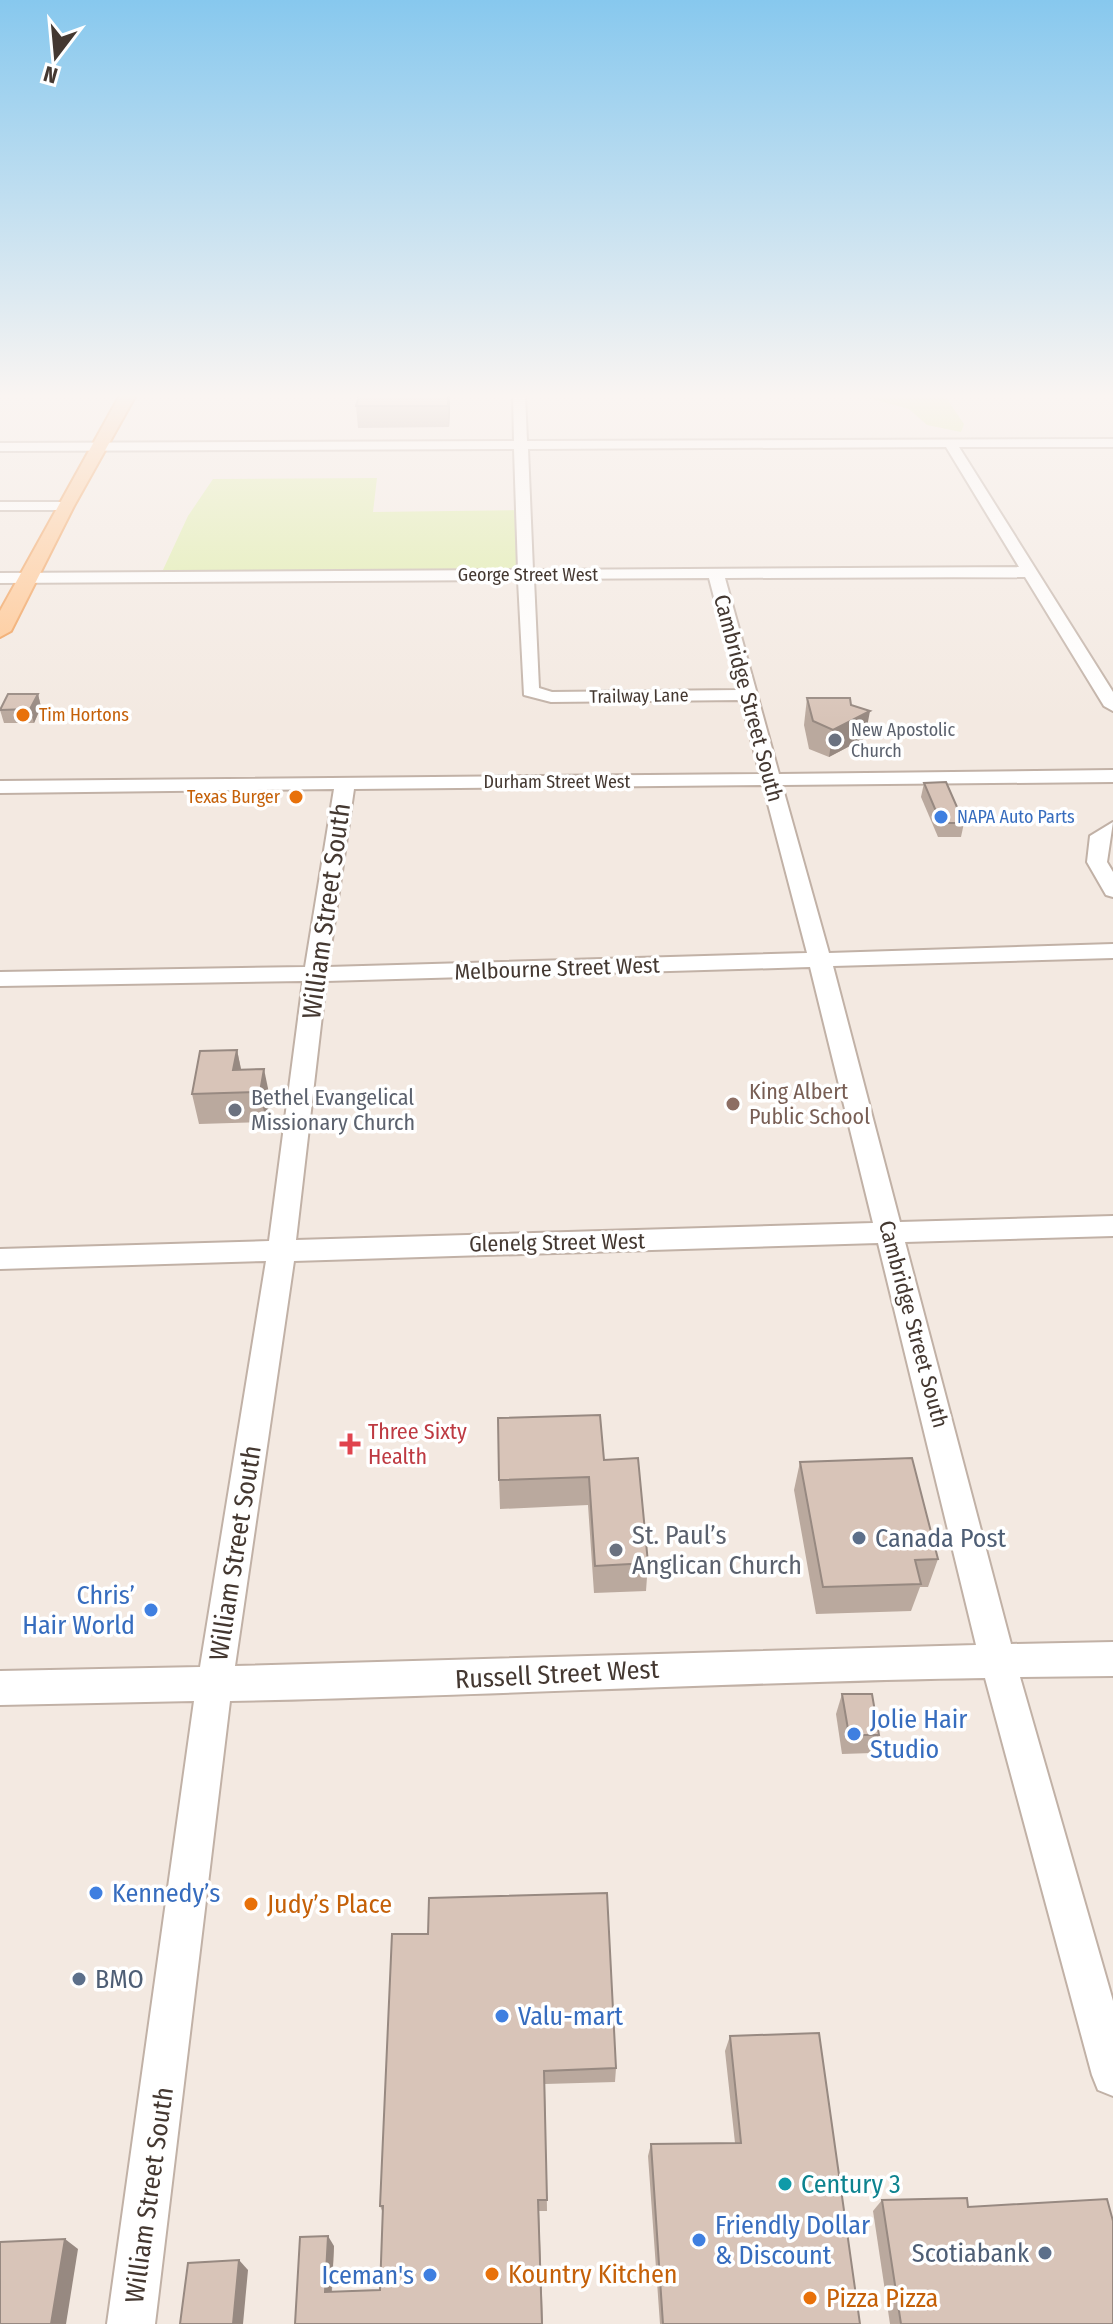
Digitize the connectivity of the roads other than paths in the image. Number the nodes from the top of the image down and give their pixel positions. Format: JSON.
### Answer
{"nodes":[{"id":1,"x":523,"y":503,"type":"edge"},
{"id":2,"x":986,"y":503,"type":"edge"},
{"id":3,"x":0,"y":506,"type":"edge"},
{"id":4,"x":65,"y":506,"type":"joint"},
{"id":5,"x":1028,"y":572,"type":"junction"},
{"id":6,"x":716,"y":574,"type":"junction"},
{"id":7,"x":525,"y":575,"type":"junction"},
{"id":8,"x":0,"y":578,"type":"edge"},
{"id":9,"x":29,"y":578,"type":"junction"},
{"id":10,"x":0,"y":631,"type":"edge"},
{"id":11,"x":748,"y":695,"type":"junction"},
{"id":12,"x":1113,"y":706,"type":"edge"},
{"id":13,"x":1113,"y":776,"type":"edge"},
{"id":14,"x":772,"y":781,"type":"junction"},
{"id":15,"x":345,"y":783,"type":"junction"},
{"id":16,"x":0,"y":787,"type":"edge"},
{"id":17,"x":1113,"y":828,"type":"edge"},
{"id":18,"x":1113,"y":891,"type":"edge"},
{"id":19,"x":1113,"y":951,"type":"edge"},
{"id":20,"x":820,"y":960,"type":"junction"},
{"id":21,"x":316,"y":974,"type":"junction"},
{"id":22,"x":0,"y":979,"type":"edge"},
{"id":23,"x":1113,"y":1226,"type":"edge"},
{"id":24,"x":889,"y":1230,"type":"junction"},
{"id":25,"x":281,"y":1250,"type":"junction"},
{"id":26,"x":0,"y":1259,"type":"edge"},
{"id":27,"x":1113,"y":1659,"type":"edge"},
{"id":28,"x":998,"y":1662,"type":"junction"},
{"id":29,"x":215,"y":1683,"type":"junction"},
{"id":30,"x":0,"y":1688,"type":"edge"},
{"id":31,"x":1113,"y":2075,"type":"edge"},
{"id":32,"x":131,"y":2324,"type":"edge"}],
"edges":[{"from":1,"to":7,"type":"street"},
{"from":2,"to":5,"type":"street"},
{"from":3,"to":4,"type":"street"},
{"from":4,"to":9,"type":"main road"},
{"from":5,"to":6,"type":"street","name":"George Street West"},
{"from":5,"to":12,"type":"street"},
{"from":6,"to":7,"type":"street","name":"George Street West"},
{"from":6,"to":11,"type":"street","name":"Cambridge Street South"},
{"from":7,"to":9,"type":"street","name":"George Street West"},
{"from":7,"to":11,"type":"street","name":"Trailway Lane"},
{"from":8,"to":9,"type":"street","name":"George Street West"},
{"from":9,"to":10,"type":"main road"},
{"from":11,"to":14,"type":"street","name":"Cambridge Street South"},
{"from":13,"to":14,"type":"street","name":"Durham Street West"},
{"from":14,"to":15,"type":"street","name":"Durham Street West"},
{"from":14,"to":20,"type":"street","name":"Cambridge Street South"},
{"from":15,"to":16,"type":"street","name":"Durham Street West"},
{"from":15,"to":21,"type":"street","name":"William Street South"},
{"from":17,"to":18,"type":"street"},
{"from":19,"to":20,"type":"street","name":"Melbourne Street West"},
{"from":20,"to":21,"type":"street","name":"Melbourne Street West"},
{"from":20,"to":24,"type":"street","name":"Cambridge Street South"},
{"from":21,"to":22,"type":"street","name":"Melbourne Street West"},
{"from":21,"to":25,"type":"street","name":"William Street South"},
{"from":23,"to":24,"type":"street","name":"Glenelg Street West"},
{"from":24,"to":25,"type":"street","name":"Glenelg Street West"},
{"from":24,"to":28,"type":"street","name":"Cambridge Street South"},
{"from":25,"to":26,"type":"street","name":"Glenelg Street West"},
{"from":25,"to":29,"type":"street","name":"William Street South"},
{"from":27,"to":28,"type":"street","name":"Russell Street West"},
{"from":28,"to":29,"type":"street","name":"Russell Street West"},
{"from":28,"to":31,"type":"street","name":"Cambridge Street South"},
{"from":29,"to":30,"type":"street","name":"Russell Street West"},
{"from":29,"to":32,"type":"street","name":"William Street South"}]}
